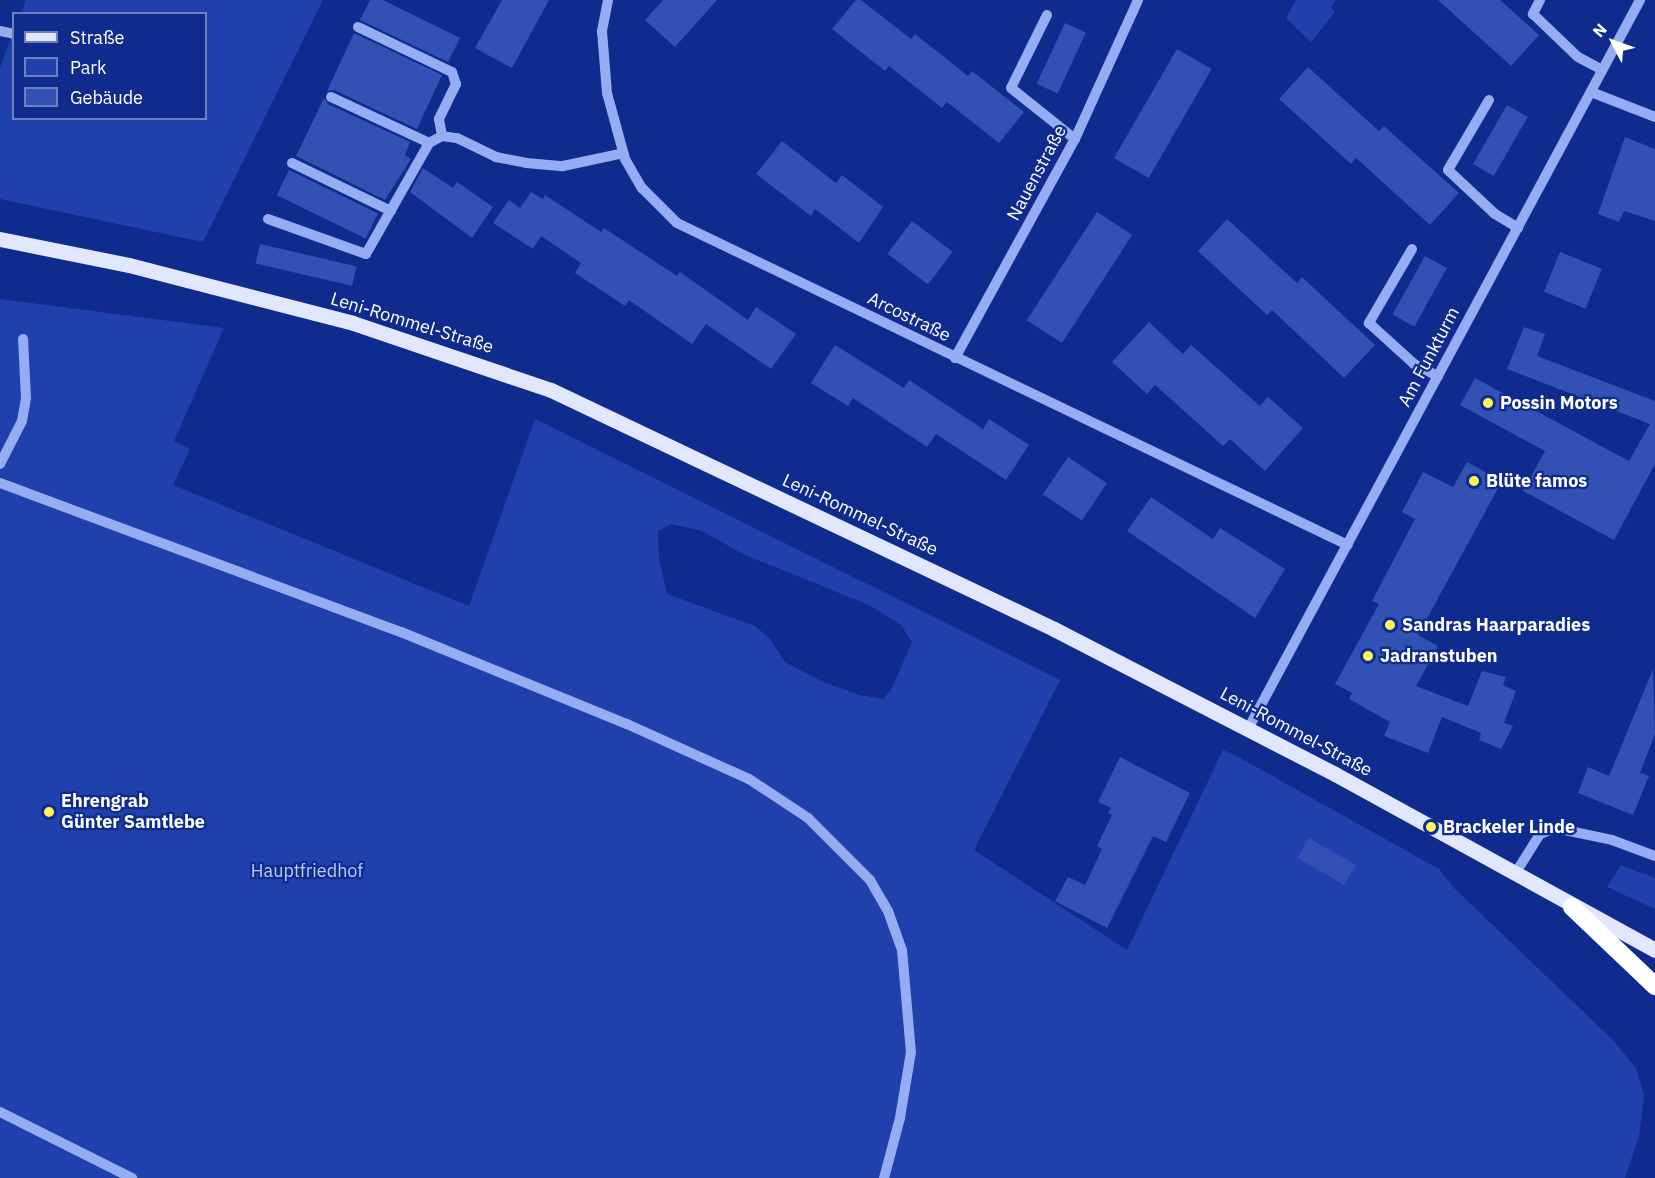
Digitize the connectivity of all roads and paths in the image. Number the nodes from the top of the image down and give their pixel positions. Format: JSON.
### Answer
{"nodes":[{"id":1,"x":608,"y":0,"type":"edge"},
{"id":2,"x":1138,"y":0,"type":"edge"},
{"id":3,"x":1540,"y":0,"type":"edge"},
{"id":4,"x":1640,"y":0,"type":"edge"},
{"id":5,"x":1047,"y":15,"type":"dead end"},
{"id":6,"x":358,"y":27,"type":"dead end"},
{"id":7,"x":1602,"y":70,"type":"junction"},
{"id":8,"x":1591,"y":92,"type":"junction"},
{"id":9,"x":331,"y":97,"type":"dead end"},
{"id":10,"x":1489,"y":100,"type":"dead end"},
{"id":11,"x":1655,"y":117,"type":"edge"},
{"id":12,"x":442,"y":136,"type":"junction"},
{"id":13,"x":1075,"y":139,"type":"junction"},
{"id":14,"x":429,"y":143,"type":"junction"},
{"id":15,"x":624,"y":153,"type":"junction"},
{"id":16,"x":292,"y":163,"type":"dead end"},
{"id":17,"x":391,"y":211,"type":"junction"},
{"id":18,"x":268,"y":219,"type":"dead end"},
{"id":19,"x":1518,"y":228,"type":"junction"},
{"id":20,"x":0,"y":239,"type":"edge"},
{"id":21,"x":1412,"y":249,"type":"dead end"},
{"id":22,"x":23,"y":339,"type":"dead end"},
{"id":23,"x":955,"y":358,"type":"junction"},
{"id":24,"x":1438,"y":376,"type":"junction"},
{"id":25,"x":0,"y":464,"type":"edge"},
{"id":26,"x":0,"y":483,"type":"edge"},
{"id":27,"x":1348,"y":545,"type":"junction"},
{"id":28,"x":1248,"y":729,"type":"junction"},
{"id":29,"x":1655,"y":856,"type":"edge"},
{"id":30,"x":1515,"y":874,"type":"junction"},
{"id":31,"x":1572,"y":907,"type":"junction"},
{"id":32,"x":1655,"y":950,"type":"edge"},
{"id":33,"x":1655,"y":986,"type":"edge"},
{"id":34,"x":0,"y":1112,"type":"edge"},
{"id":35,"x":132,"y":1178,"type":"edge"},
{"id":36,"x":884,"y":1178,"type":"edge"}],
"edges":[{"from":1,"to":15,"type":"street","name":"Arcostraße"},
{"from":2,"to":13,"type":"street","name":"Nauenstraße"},
{"from":3,"to":7,"type":"street"},
{"from":4,"to":7,"type":"street","name":"Am Funkturm"},
{"from":5,"to":13,"type":"street"},
{"from":6,"to":12,"type":"street"},
{"from":7,"to":8,"type":"street","name":"Am Funkturm"},
{"from":8,"to":11,"type":"street"},
{"from":8,"to":19,"type":"street","name":"Am Funkturm"},
{"from":9,"to":14,"type":"street"},
{"from":10,"to":19,"type":"street"},
{"from":12,"to":14,"type":"street"},
{"from":12,"to":15,"type":"street"},
{"from":13,"to":23,"type":"street","name":"Nauenstraße"},
{"from":14,"to":17,"type":"street"},
{"from":15,"to":23,"type":"street","name":"Arcostraße"},
{"from":16,"to":17,"type":"street"},
{"from":17,"to":18,"type":"street"},
{"from":19,"to":24,"type":"street","name":"Am Funkturm"},
{"from":20,"to":28,"type":"main road","name":"Leni-Rommel-Straße"},
{"from":21,"to":24,"type":"street"},
{"from":22,"to":25,"type":"street"},
{"from":23,"to":27,"type":"street","name":"Arcostraße"},
{"from":24,"to":27,"type":"street","name":"Am Funkturm"},
{"from":26,"to":36,"type":"street"},
{"from":27,"to":28,"type":"street","name":"Am Funkturm"},
{"from":28,"to":30,"type":"main road","name":"Leni-Rommel-Straße"},
{"from":29,"to":30,"type":"street"},
{"from":30,"to":31,"type":"main road","name":"Leni-Rommel-Straße"},
{"from":31,"to":32,"type":"main road","name":"Leni-Rommel-Straße"},
{"from":31,"to":33,"type":"highway"},
{"from":34,"to":35,"type":"street"}]}
